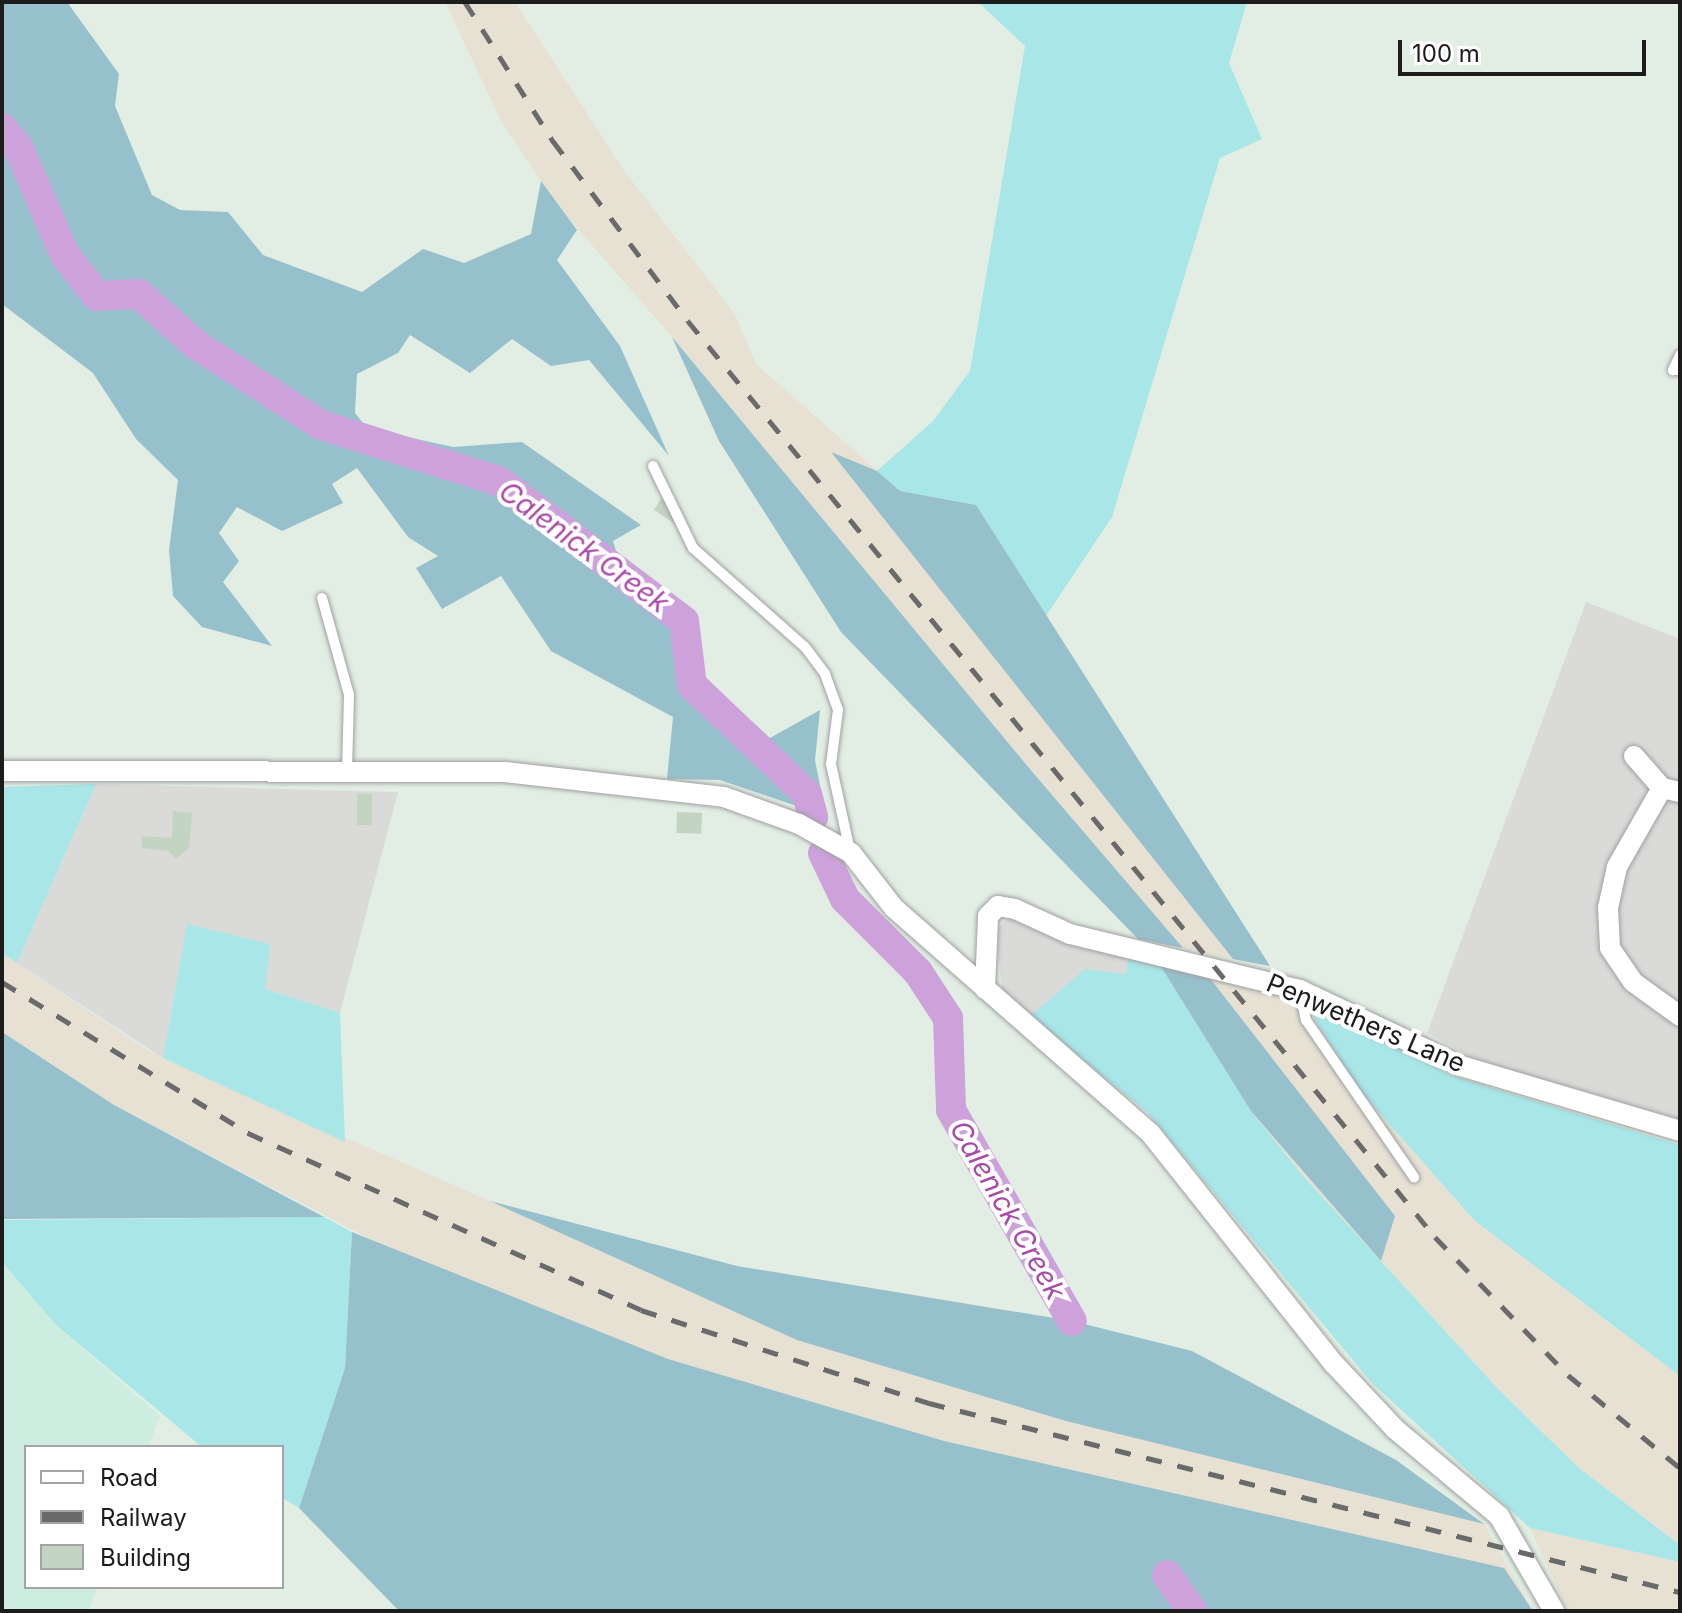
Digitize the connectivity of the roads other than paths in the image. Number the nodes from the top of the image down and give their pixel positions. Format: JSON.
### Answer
{"nodes":[{"id":1,"x":1680,"y":355,"type":"edge"},
{"id":2,"x":1680,"y":370,"type":"edge"},
{"id":3,"x":653,"y":466,"type":"dead end"},
{"id":4,"x":322,"y":598,"type":"dead end"},
{"id":5,"x":1634,"y":756,"type":"dead end"},
{"id":6,"x":2,"y":771,"type":"edge"},
{"id":7,"x":346,"y":775,"type":"junction"},
{"id":8,"x":1671,"y":790,"type":"edge"},
{"id":9,"x":851,"y":853,"type":"junction"},
{"id":10,"x":985,"y":989,"type":"junction"},
{"id":11,"x":1300,"y":990,"type":"junction"},
{"id":12,"x":1680,"y":1016,"type":"edge"},
{"id":13,"x":1680,"y":1131,"type":"edge"},
{"id":14,"x":1414,"y":1177,"type":"dead end"},
{"id":15,"x":1554,"y":1611,"type":"edge"}],
"edges":[{"from":1,"to":2,"type":"lane"},
{"from":3,"to":9,"type":"lane"},
{"from":4,"to":7,"type":"lane"},
{"from":5,"to":8,"type":"street"},
{"from":6,"to":7,"type":"street"},
{"from":7,"to":9,"type":"street"},
{"from":8,"to":12,"type":"street"},
{"from":9,"to":10,"type":"street"},
{"from":10,"to":11,"type":"street","name":"Penwethers Lane"},
{"from":10,"to":15,"type":"street"},
{"from":11,"to":13,"type":"street","name":"Penwethers Lane"},
{"from":11,"to":14,"type":"lane"}]}
